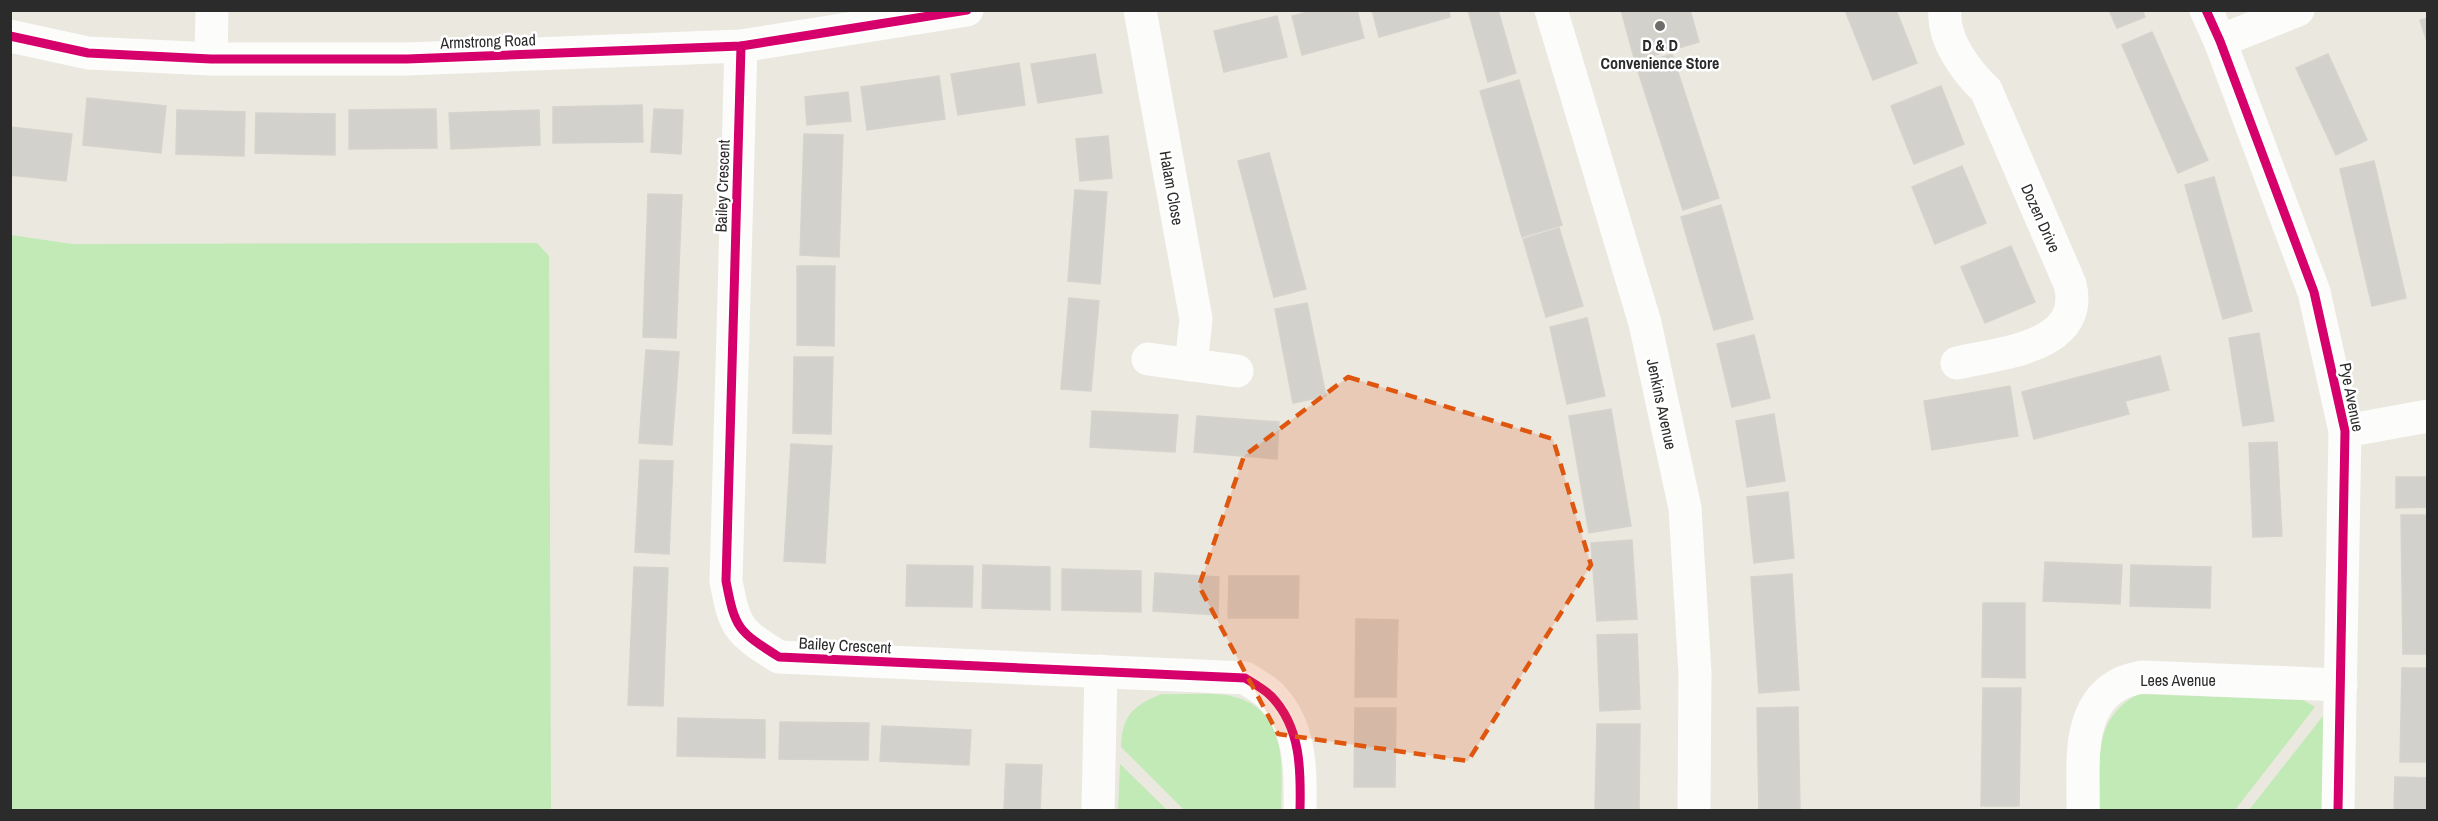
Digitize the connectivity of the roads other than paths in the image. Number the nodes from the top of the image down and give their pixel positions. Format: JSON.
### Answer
{"nodes":[{"id":1,"x":212,"y":10,"type":"edge"},
{"id":2,"x":967,"y":10,"type":"edge"},
{"id":3,"x":1140,"y":10,"type":"edge"},
{"id":4,"x":1551,"y":10,"type":"edge"},
{"id":5,"x":1945,"y":10,"type":"edge"},
{"id":6,"x":2206,"y":10,"type":"edge"},
{"id":7,"x":2298,"y":10,"type":"edge"},
{"id":8,"x":10,"y":36,"type":"edge"},
{"id":9,"x":2220,"y":41,"type":"junction"},
{"id":10,"x":741,"y":46,"type":"junction"},
{"id":11,"x":211,"y":59,"type":"junction"},
{"id":12,"x":1148,"y":359,"type":"dead end"},
{"id":13,"x":1957,"y":363,"type":"dead end"},
{"id":14,"x":1191,"y":365,"type":"junction"},
{"id":15,"x":1237,"y":371,"type":"dead end"},
{"id":16,"x":2427,"y":416,"type":"edge"},
{"id":17,"x":2345,"y":431,"type":"junction"},
{"id":18,"x":1101,"y":671,"type":"junction"},
{"id":19,"x":2341,"y":686,"type":"junction"},
{"id":20,"x":1098,"y":810,"type":"edge"},
{"id":21,"x":1300,"y":810,"type":"edge"},
{"id":22,"x":1695,"y":810,"type":"edge"},
{"id":23,"x":2083,"y":810,"type":"edge"},
{"id":24,"x":2338,"y":810,"type":"edge"}],
"edges":[{"from":1,"to":11,"type":"street"},
{"from":2,"to":10,"type":"street","name":"Armstrong Road"},
{"from":3,"to":14,"type":"street","name":"Halam Close"},
{"from":4,"to":22,"type":"street","name":"Jenkins Avenue"},
{"from":5,"to":13,"type":"street","name":"Dozen Drive"},
{"from":6,"to":9,"type":"street","name":"Pye Avenue"},
{"from":7,"to":9,"type":"street"},
{"from":8,"to":11,"type":"street","name":"Armstrong Road"},
{"from":9,"to":17,"type":"street","name":"Pye Avenue"},
{"from":10,"to":11,"type":"street","name":"Armstrong Road"},
{"from":10,"to":18,"type":"street","name":"Bailey Crescent"},
{"from":12,"to":14,"type":"street"},
{"from":14,"to":15,"type":"street"},
{"from":16,"to":17,"type":"street"},
{"from":17,"to":19,"type":"street","name":"Pye Avenue"},
{"from":18,"to":20,"type":"street"},
{"from":18,"to":21,"type":"street","name":"Bailey Crescent"},
{"from":19,"to":23,"type":"street","name":"Lees Avenue"},
{"from":19,"to":24,"type":"street","name":"Pye Avenue"}]}
